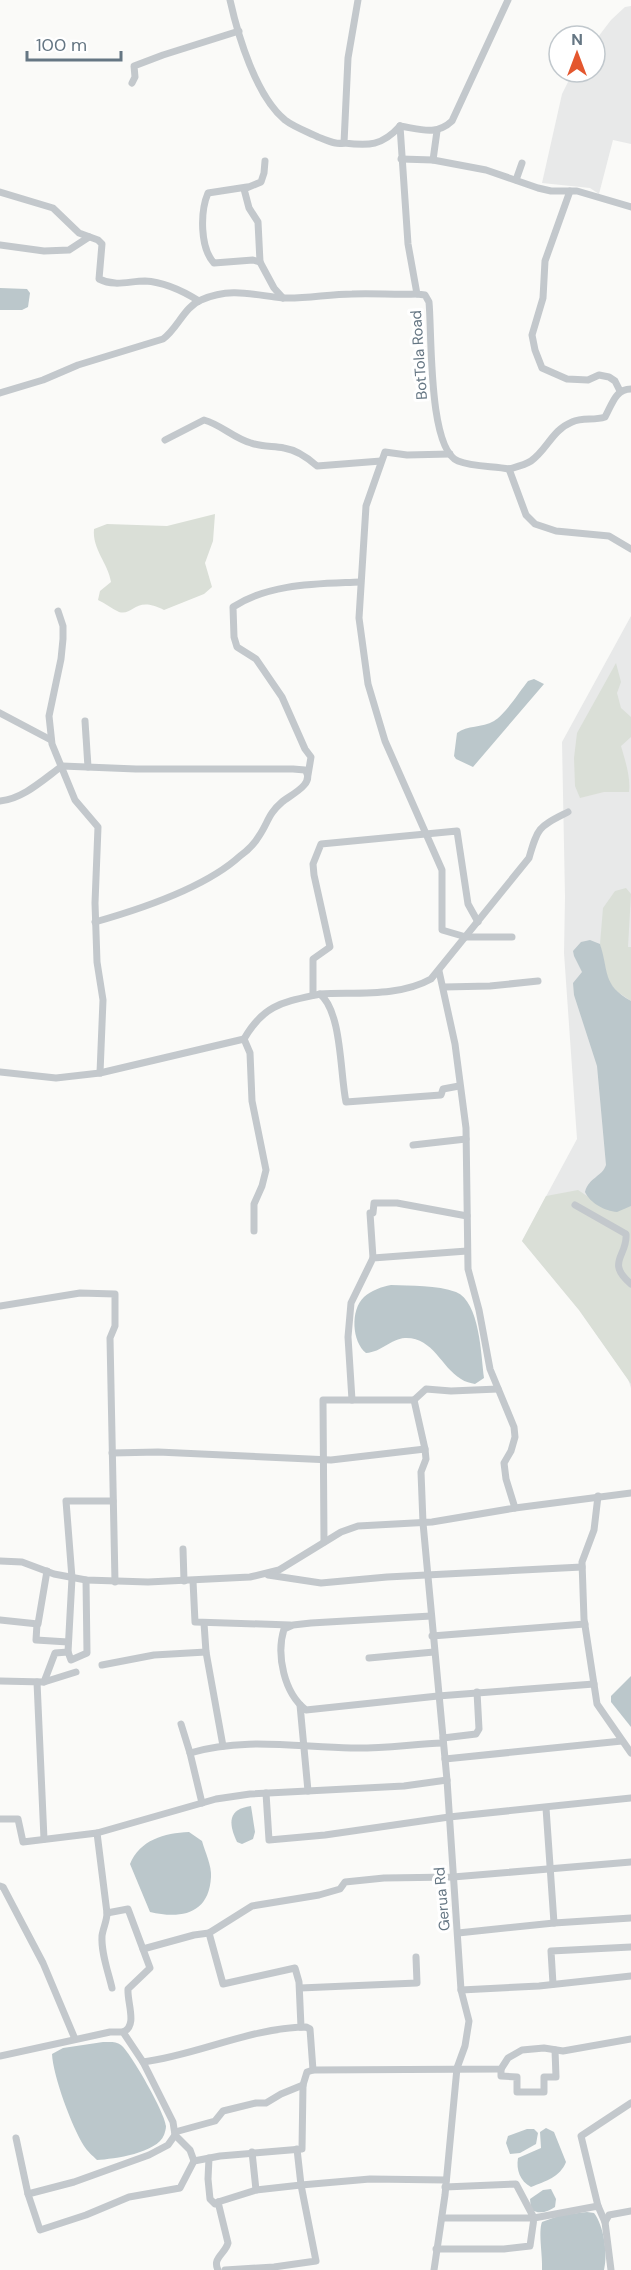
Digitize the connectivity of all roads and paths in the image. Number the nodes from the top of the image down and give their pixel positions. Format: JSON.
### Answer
{"nodes":[{"id":1,"x":230,"y":0,"type":"edge"},
{"id":2,"x":358,"y":0,"type":"edge"},
{"id":3,"x":508,"y":0,"type":"edge"},
{"id":4,"x":239,"y":31,"type":"junction"},
{"id":5,"x":132,"y":83,"type":"dead end"},
{"id":6,"x":400,"y":126,"type":"junction"},
{"id":7,"x":437,"y":131,"type":"junction"},
{"id":8,"x":344,"y":143,"type":"junction"},
{"id":9,"x":401,"y":159,"type":"junction"},
{"id":10,"x":433,"y":160,"type":"junction"},
{"id":11,"x":265,"y":161,"type":"dead end"},
{"id":12,"x":522,"y":164,"type":"dead end"},
{"id":13,"x":516,"y":180,"type":"junction"},
{"id":14,"x":247,"y":187,"type":"junction"},
{"id":15,"x":570,"y":191,"type":"junction"},
{"id":16,"x":0,"y":192,"type":"edge"},
{"id":17,"x":631,"y":207,"type":"edge"},
{"id":18,"x":89,"y":237,"type":"junction"},
{"id":19,"x":0,"y":245,"type":"edge"},
{"id":20,"x":260,"y":262,"type":"junction"},
{"id":21,"x":417,"y":294,"type":"junction"},
{"id":22,"x":283,"y":298,"type":"junction"},
{"id":23,"x":199,"y":301,"type":"junction"},
{"id":24,"x":631,"y":389,"type":"edge"},
{"id":25,"x":621,"y":391,"type":"junction"},
{"id":26,"x":0,"y":393,"type":"edge"},
{"id":27,"x":165,"y":441,"type":"dead end"},
{"id":28,"x":450,"y":454,"type":"junction"},
{"id":29,"x":381,"y":461,"type":"junction"},
{"id":30,"x":509,"y":469,"type":"junction"},
{"id":31,"x":631,"y":549,"type":"edge"},
{"id":32,"x":360,"y":582,"type":"junction"},
{"id":33,"x":58,"y":611,"type":"dead end"},
{"id":34,"x":0,"y":713,"type":"edge"},
{"id":35,"x":85,"y":721,"type":"dead end"},
{"id":36,"x":51,"y":740,"type":"junction"},
{"id":37,"x":62,"y":766,"type":"junction"},
{"id":38,"x":88,"y":767,"type":"junction"},
{"id":39,"x":308,"y":775,"type":"junction"},
{"id":40,"x":0,"y":801,"type":"edge"},
{"id":41,"x":568,"y":812,"type":"dead end"},
{"id":42,"x":425,"y":834,"type":"junction"},
{"id":43,"x":96,"y":922,"type":"junction"},
{"id":44,"x":478,"y":922,"type":"junction"},
{"id":45,"x":466,"y":937,"type":"junction"},
{"id":46,"x":512,"y":937,"type":"dead end"},
{"id":47,"x":439,"y":971,"type":"junction"},
{"id":48,"x":538,"y":981,"type":"dead end"},
{"id":49,"x":444,"y":987,"type":"junction"},
{"id":50,"x":317,"y":995,"type":"junction"},
{"id":51,"x":244,"y":1039,"type":"junction"},
{"id":52,"x":0,"y":1072,"type":"edge"},
{"id":53,"x":100,"y":1073,"type":"junction"},
{"id":54,"x":459,"y":1086,"type":"junction"},
{"id":55,"x":466,"y":1139,"type":"junction"},
{"id":56,"x":413,"y":1145,"type":"dead end"},
{"id":57,"x":574,"y":1205,"type":"dead end"},
{"id":58,"x":467,"y":1216,"type":"junction"},
{"id":59,"x":254,"y":1231,"type":"dead end"},
{"id":60,"x":467,"y":1251,"type":"junction"},
{"id":61,"x":373,"y":1258,"type":"junction"},
{"id":62,"x":631,"y":1284,"type":"edge"},
{"id":63,"x":0,"y":1305,"type":"edge"},
{"id":64,"x":498,"y":1389,"type":"junction"},
{"id":65,"x":352,"y":1400,"type":"junction"},
{"id":66,"x":414,"y":1400,"type":"junction"},
{"id":67,"x":425,"y":1449,"type":"junction"},
{"id":68,"x":112,"y":1453,"type":"junction"},
{"id":69,"x":323,"y":1460,"type":"junction"},
{"id":70,"x":631,"y":1493,"type":"edge"},
{"id":71,"x":598,"y":1496,"type":"junction"},
{"id":72,"x":113,"y":1501,"type":"junction"},
{"id":73,"x":515,"y":1508,"type":"junction"},
{"id":74,"x":423,"y":1523,"type":"junction"},
{"id":75,"x":324,"y":1542,"type":"junction"},
{"id":76,"x":183,"y":1549,"type":"dead end"},
{"id":77,"x":0,"y":1561,"type":"edge"},
{"id":78,"x":582,"y":1567,"type":"junction"},
{"id":79,"x":47,"y":1571,"type":"junction"},
{"id":80,"x":428,"y":1574,"type":"junction"},
{"id":81,"x":266,"y":1575,"type":"junction"},
{"id":82,"x":72,"y":1578,"type":"junction"},
{"id":83,"x":86,"y":1580,"type":"junction"},
{"id":84,"x":184,"y":1581,"type":"junction"},
{"id":85,"x":193,"y":1581,"type":"junction"},
{"id":86,"x":116,"y":1582,"type":"junction"},
{"id":87,"x":431,"y":1616,"type":"junction"},
{"id":88,"x":0,"y":1620,"type":"edge"},
{"id":89,"x":204,"y":1623,"type":"junction"},
{"id":90,"x":585,"y":1623,"type":"junction"},
{"id":91,"x":37,"y":1624,"type":"junction"},
{"id":92,"x":293,"y":1625,"type":"junction"},
{"id":93,"x":432,"y":1636,"type":"junction"},
{"id":94,"x":68,"y":1642,"type":"junction"},
{"id":95,"x":68,"y":1652,"type":"junction"},
{"id":96,"x":206,"y":1652,"type":"junction"},
{"id":97,"x":434,"y":1652,"type":"junction"},
{"id":98,"x":369,"y":1658,"type":"dead end"},
{"id":99,"x":102,"y":1665,"type":"dead end"},
{"id":100,"x":76,"y":1672,"type":"dead end"},
{"id":101,"x":0,"y":1682,"type":"edge"},
{"id":102,"x":41,"y":1682,"type":"junction"},
{"id":103,"x":594,"y":1684,"type":"junction"},
{"id":104,"x":477,"y":1692,"type":"junction"},
{"id":105,"x":438,"y":1696,"type":"junction"},
{"id":106,"x":300,"y":1705,"type":"junction"},
{"id":107,"x":181,"y":1724,"type":"dead end"},
{"id":108,"x":443,"y":1740,"type":"junction"},
{"id":109,"x":622,"y":1741,"type":"junction"},
{"id":110,"x":304,"y":1745,"type":"junction"},
{"id":111,"x":223,"y":1746,"type":"junction"},
{"id":112,"x":190,"y":1753,"type":"junction"},
{"id":113,"x":631,"y":1753,"type":"edge"},
{"id":114,"x":445,"y":1759,"type":"junction"},
{"id":115,"x":447,"y":1780,"type":"junction"},
{"id":116,"x":308,"y":1791,"type":"junction"},
{"id":117,"x":266,"y":1793,"type":"junction"},
{"id":118,"x":631,"y":1798,"type":"edge"},
{"id":119,"x":202,"y":1803,"type":"junction"},
{"id":120,"x":546,"y":1808,"type":"junction"},
{"id":121,"x":449,"y":1817,"type":"junction"},
{"id":122,"x":0,"y":1819,"type":"edge"},
{"id":123,"x":97,"y":1833,"type":"junction"},
{"id":124,"x":44,"y":1839,"type":"junction"},
{"id":125,"x":631,"y":1862,"type":"edge"},
{"id":126,"x":551,"y":1868,"type":"junction"},
{"id":127,"x":453,"y":1877,"type":"junction"},
{"id":128,"x":0,"y":1886,"type":"edge"},
{"id":129,"x":10,"y":1901,"type":"junction"},
{"id":130,"x":0,"y":1903,"type":"edge"},
{"id":131,"x":107,"y":1913,"type":"junction"},
{"id":132,"x":631,"y":1918,"type":"edge"},
{"id":133,"x":554,"y":1923,"type":"junction"},
{"id":134,"x":209,"y":1933,"type":"junction"},
{"id":135,"x":458,"y":1933,"type":"junction"},
{"id":136,"x":631,"y":1947,"type":"edge"},
{"id":137,"x":143,"y":1949,"type":"junction"},
{"id":138,"x":416,"y":1957,"type":"dead end"},
{"id":139,"x":631,"y":1976,"type":"edge"},
{"id":140,"x":553,"y":1984,"type":"junction"},
{"id":141,"x":112,"y":1988,"type":"dead end"},
{"id":142,"x":300,"y":1988,"type":"junction"},
{"id":143,"x":461,"y":1990,"type":"junction"},
{"id":144,"x":301,"y":2027,"type":"junction"},
{"id":145,"x":123,"y":2032,"type":"junction"},
{"id":146,"x":75,"y":2039,"type":"junction"},
{"id":147,"x":631,"y":2039,"type":"edge"},
{"id":148,"x":555,"y":2050,"type":"junction"},
{"id":149,"x":0,"y":2056,"type":"edge"},
{"id":150,"x":143,"y":2062,"type":"junction"},
{"id":151,"x":457,"y":2068,"type":"junction"},
{"id":152,"x":501,"y":2069,"type":"junction"},
{"id":153,"x":313,"y":2070,"type":"junction"},
{"id":154,"x":303,"y":2085,"type":"junction"},
{"id":155,"x":631,"y":2103,"type":"edge"},
{"id":156,"x":175,"y":2133,"type":"junction"},
{"id":157,"x":16,"y":2138,"type":"dead end"},
{"id":158,"x":297,"y":2149,"type":"junction"},
{"id":159,"x":252,"y":2152,"type":"junction"},
{"id":160,"x":209,"y":2158,"type":"junction"},
{"id":161,"x":194,"y":2161,"type":"junction"},
{"id":162,"x":446,"y":2183,"type":"junction"},
{"id":163,"x":301,"y":2185,"type":"junction"},
{"id":164,"x":256,"y":2190,"type":"junction"},
{"id":165,"x":28,"y":2194,"type":"junction"},
{"id":166,"x":218,"y":2202,"type":"junction"},
{"id":167,"x":598,"y":2206,"type":"junction"},
{"id":168,"x":631,"y":2211,"type":"edge"},
{"id":169,"x":442,"y":2218,"type":"junction"},
{"id":170,"x":534,"y":2218,"type":"junction"},
{"id":171,"x":606,"y":2222,"type":"junction"},
{"id":172,"x":436,"y":2249,"type":"junction"},
{"id":173,"x":612,"y":2269,"type":"edge"},
{"id":174,"x":218,"y":2270,"type":"edge"},
{"id":175,"x":225,"y":2270,"type":"edge"},
{"id":176,"x":434,"y":2270,"type":"edge"}],
"edges":[{"from":1,"to":4,"type":"street"},
{"from":2,"to":8,"type":"street"},
{"from":3,"to":7,"type":"street"},
{"from":4,"to":5,"type":"street"},
{"from":4,"to":8,"type":"street"},
{"from":6,"to":7,"type":"street"},
{"from":6,"to":8,"type":"street"},
{"from":6,"to":9,"type":"street","name":"BotTola Road"},
{"from":7,"to":10,"type":"street"},
{"from":9,"to":10,"type":"street"},
{"from":9,"to":21,"type":"street","name":"BotTola Road"},
{"from":10,"to":13,"type":"street"},
{"from":11,"to":14,"type":"street"},
{"from":12,"to":13,"type":"street"},
{"from":13,"to":15,"type":"street"},
{"from":14,"to":20,"type":"street"},
{"from":14,"to":20,"type":"street"},
{"from":15,"to":17,"type":"street"},
{"from":15,"to":25,"type":"street"},
{"from":16,"to":18,"type":"street"},
{"from":18,"to":19,"type":"street"},
{"from":18,"to":23,"type":"street"},
{"from":20,"to":22,"type":"street"},
{"from":21,"to":22,"type":"street"},
{"from":21,"to":28,"type":"street","name":"BotTola Road"},
{"from":22,"to":23,"type":"street"},
{"from":23,"to":26,"type":"street"},
{"from":24,"to":25,"type":"street"},
{"from":25,"to":30,"type":"street"},
{"from":27,"to":29,"type":"street"},
{"from":28,"to":29,"type":"street"},
{"from":28,"to":30,"type":"street"},
{"from":29,"to":32,"type":"street"},
{"from":30,"to":31,"type":"street"},
{"from":32,"to":39,"type":"street"},
{"from":32,"to":42,"type":"street"},
{"from":33,"to":36,"type":"street"},
{"from":34,"to":36,"type":"street"},
{"from":35,"to":38,"type":"street"},
{"from":36,"to":37,"type":"street"},
{"from":37,"to":38,"type":"street"},
{"from":37,"to":40,"type":"street"},
{"from":37,"to":43,"type":"street"},
{"from":38,"to":39,"type":"street"},
{"from":39,"to":43,"type":"street"},
{"from":41,"to":44,"type":"street"},
{"from":42,"to":44,"type":"street"},
{"from":42,"to":45,"type":"street"},
{"from":42,"to":50,"type":"street"},
{"from":43,"to":53,"type":"street"},
{"from":44,"to":45,"type":"street"},
{"from":45,"to":46,"type":"street"},
{"from":45,"to":47,"type":"street"},
{"from":47,"to":49,"type":"street"},
{"from":47,"to":50,"type":"street"},
{"from":48,"to":49,"type":"street"},
{"from":49,"to":54,"type":"street"},
{"from":50,"to":51,"type":"street"},
{"from":50,"to":54,"type":"street"},
{"from":51,"to":53,"type":"street"},
{"from":51,"to":59,"type":"street"},
{"from":52,"to":53,"type":"street"},
{"from":54,"to":55,"type":"street"},
{"from":55,"to":56,"type":"street"},
{"from":55,"to":58,"type":"street"},
{"from":57,"to":62,"type":"street"},
{"from":58,"to":60,"type":"street"},
{"from":58,"to":61,"type":"street"},
{"from":60,"to":61,"type":"street"},
{"from":60,"to":64,"type":"street"},
{"from":61,"to":65,"type":"street"},
{"from":63,"to":68,"type":"street"},
{"from":64,"to":66,"type":"street"},
{"from":64,"to":73,"type":"street"},
{"from":65,"to":66,"type":"street"},
{"from":65,"to":69,"type":"street"},
{"from":66,"to":67,"type":"street"},
{"from":67,"to":69,"type":"street"},
{"from":67,"to":74,"type":"street","name":"Gerua Rd"},
{"from":68,"to":69,"type":"street"},
{"from":68,"to":72,"type":"street"},
{"from":69,"to":75,"type":"street"},
{"from":70,"to":71,"type":"street"},
{"from":71,"to":73,"type":"street"},
{"from":71,"to":78,"type":"street"},
{"from":72,"to":82,"type":"street"},
{"from":72,"to":86,"type":"street"},
{"from":73,"to":74,"type":"street"},
{"from":74,"to":75,"type":"street"},
{"from":74,"to":80,"type":"street","name":"Gerua Rd"},
{"from":75,"to":81,"type":"street"},
{"from":76,"to":84,"type":"street"},
{"from":77,"to":79,"type":"street"},
{"from":78,"to":80,"type":"street"},
{"from":78,"to":90,"type":"street"},
{"from":79,"to":82,"type":"street"},
{"from":79,"to":91,"type":"street"},
{"from":80,"to":81,"type":"street"},
{"from":80,"to":87,"type":"street","name":"Gerua Rd"},
{"from":81,"to":85,"type":"street"},
{"from":82,"to":83,"type":"street"},
{"from":82,"to":94,"type":"street"},
{"from":83,"to":86,"type":"street"},
{"from":83,"to":95,"type":"street"},
{"from":84,"to":85,"type":"street"},
{"from":84,"to":86,"type":"street"},
{"from":85,"to":89,"type":"street"},
{"from":87,"to":92,"type":"street"},
{"from":87,"to":93,"type":"street","name":"Gerua Rd"},
{"from":88,"to":91,"type":"street"},
{"from":89,"to":92,"type":"street"},
{"from":89,"to":96,"type":"street"},
{"from":90,"to":93,"type":"street"},
{"from":90,"to":103,"type":"street"},
{"from":91,"to":94,"type":"street"},
{"from":92,"to":106,"type":"street"},
{"from":93,"to":97,"type":"street","name":"Gerua Rd"},
{"from":94,"to":95,"type":"street"},
{"from":95,"to":102,"type":"street"},
{"from":96,"to":99,"type":"street"},
{"from":96,"to":111,"type":"street"},
{"from":97,"to":98,"type":"street"},
{"from":97,"to":105,"type":"street","name":"Gerua Rd"},
{"from":100,"to":102,"type":"street"},
{"from":101,"to":102,"type":"street"},
{"from":102,"to":124,"type":"street"},
{"from":103,"to":104,"type":"street"},
{"from":103,"to":109,"type":"street"},
{"from":104,"to":105,"type":"street"},
{"from":104,"to":108,"type":"street"},
{"from":105,"to":106,"type":"street"},
{"from":105,"to":108,"type":"street","name":"Gerua Rd"},
{"from":106,"to":110,"type":"street"},
{"from":107,"to":112,"type":"street"},
{"from":108,"to":110,"type":"street"},
{"from":108,"to":114,"type":"street","name":"Gerua Rd"},
{"from":109,"to":113,"type":"street"},
{"from":109,"to":114,"type":"street"},
{"from":110,"to":111,"type":"street"},
{"from":110,"to":116,"type":"street"},
{"from":111,"to":112,"type":"street"},
{"from":112,"to":119,"type":"street"},
{"from":114,"to":115,"type":"street","name":"Gerua Rd"},
{"from":115,"to":116,"type":"street"},
{"from":115,"to":121,"type":"street","name":"Gerua Rd"},
{"from":116,"to":117,"type":"street"},
{"from":117,"to":119,"type":"street"},
{"from":117,"to":121,"type":"street"},
{"from":118,"to":120,"type":"street"},
{"from":119,"to":123,"type":"street"},
{"from":120,"to":121,"type":"street"},
{"from":120,"to":126,"type":"street"},
{"from":121,"to":127,"type":"street","name":"Gerua Rd"},
{"from":122,"to":124,"type":"street"},
{"from":123,"to":124,"type":"street"},
{"from":123,"to":131,"type":"street"},
{"from":125,"to":126,"type":"street"},
{"from":126,"to":127,"type":"street"},
{"from":126,"to":133,"type":"street"},
{"from":127,"to":134,"type":"street"},
{"from":127,"to":135,"type":"street","name":"Gerua Rd"},
{"from":128,"to":129,"type":"street"},
{"from":129,"to":130,"type":"street"},
{"from":129,"to":146,"type":"street"},
{"from":131,"to":137,"type":"street"},
{"from":131,"to":141,"type":"street"},
{"from":132,"to":133,"type":"street"},
{"from":133,"to":135,"type":"street"},
{"from":134,"to":137,"type":"street"},
{"from":134,"to":142,"type":"street"},
{"from":135,"to":143,"type":"street","name":"Gerua Rd"},
{"from":136,"to":140,"type":"street"},
{"from":137,"to":145,"type":"street"},
{"from":138,"to":142,"type":"street"},
{"from":139,"to":140,"type":"street"},
{"from":140,"to":143,"type":"street"},
{"from":142,"to":144,"type":"street"},
{"from":143,"to":151,"type":"street","name":"Gerua Rd"},
{"from":144,"to":150,"type":"street"},
{"from":144,"to":153,"type":"street"},
{"from":145,"to":146,"type":"street"},
{"from":145,"to":150,"type":"street"},
{"from":146,"to":149,"type":"street"},
{"from":147,"to":148,"type":"street"},
{"from":148,"to":152,"type":"street"},
{"from":148,"to":152,"type":"street"},
{"from":150,"to":156,"type":"street"},
{"from":151,"to":152,"type":"street"},
{"from":151,"to":153,"type":"street"},
{"from":151,"to":162,"type":"street","name":"Gerua Rd"},
{"from":153,"to":154,"type":"street"},
{"from":154,"to":156,"type":"street"},
{"from":154,"to":158,"type":"street"},
{"from":155,"to":167,"type":"street"},
{"from":156,"to":161,"type":"street"},
{"from":156,"to":165,"type":"street"},
{"from":157,"to":165,"type":"street"},
{"from":158,"to":159,"type":"street"},
{"from":158,"to":163,"type":"street"},
{"from":159,"to":160,"type":"street"},
{"from":159,"to":164,"type":"street"},
{"from":160,"to":161,"type":"street"},
{"from":160,"to":166,"type":"street"},
{"from":161,"to":165,"type":"street"},
{"from":162,"to":163,"type":"street"},
{"from":162,"to":169,"type":"street","name":"Gerua Rd"},
{"from":162,"to":170,"type":"street"},
{"from":163,"to":164,"type":"street"},
{"from":163,"to":175,"type":"street"},
{"from":164,"to":166,"type":"street"},
{"from":166,"to":174,"type":"street"},
{"from":167,"to":170,"type":"street"},
{"from":167,"to":171,"type":"street"},
{"from":168,"to":171,"type":"street"},
{"from":169,"to":170,"type":"street"},
{"from":169,"to":172,"type":"street","name":"Gerua Rd"},
{"from":170,"to":172,"type":"street"},
{"from":171,"to":173,"type":"street"},
{"from":172,"to":176,"type":"street","name":"Gerua Rd"}]}
